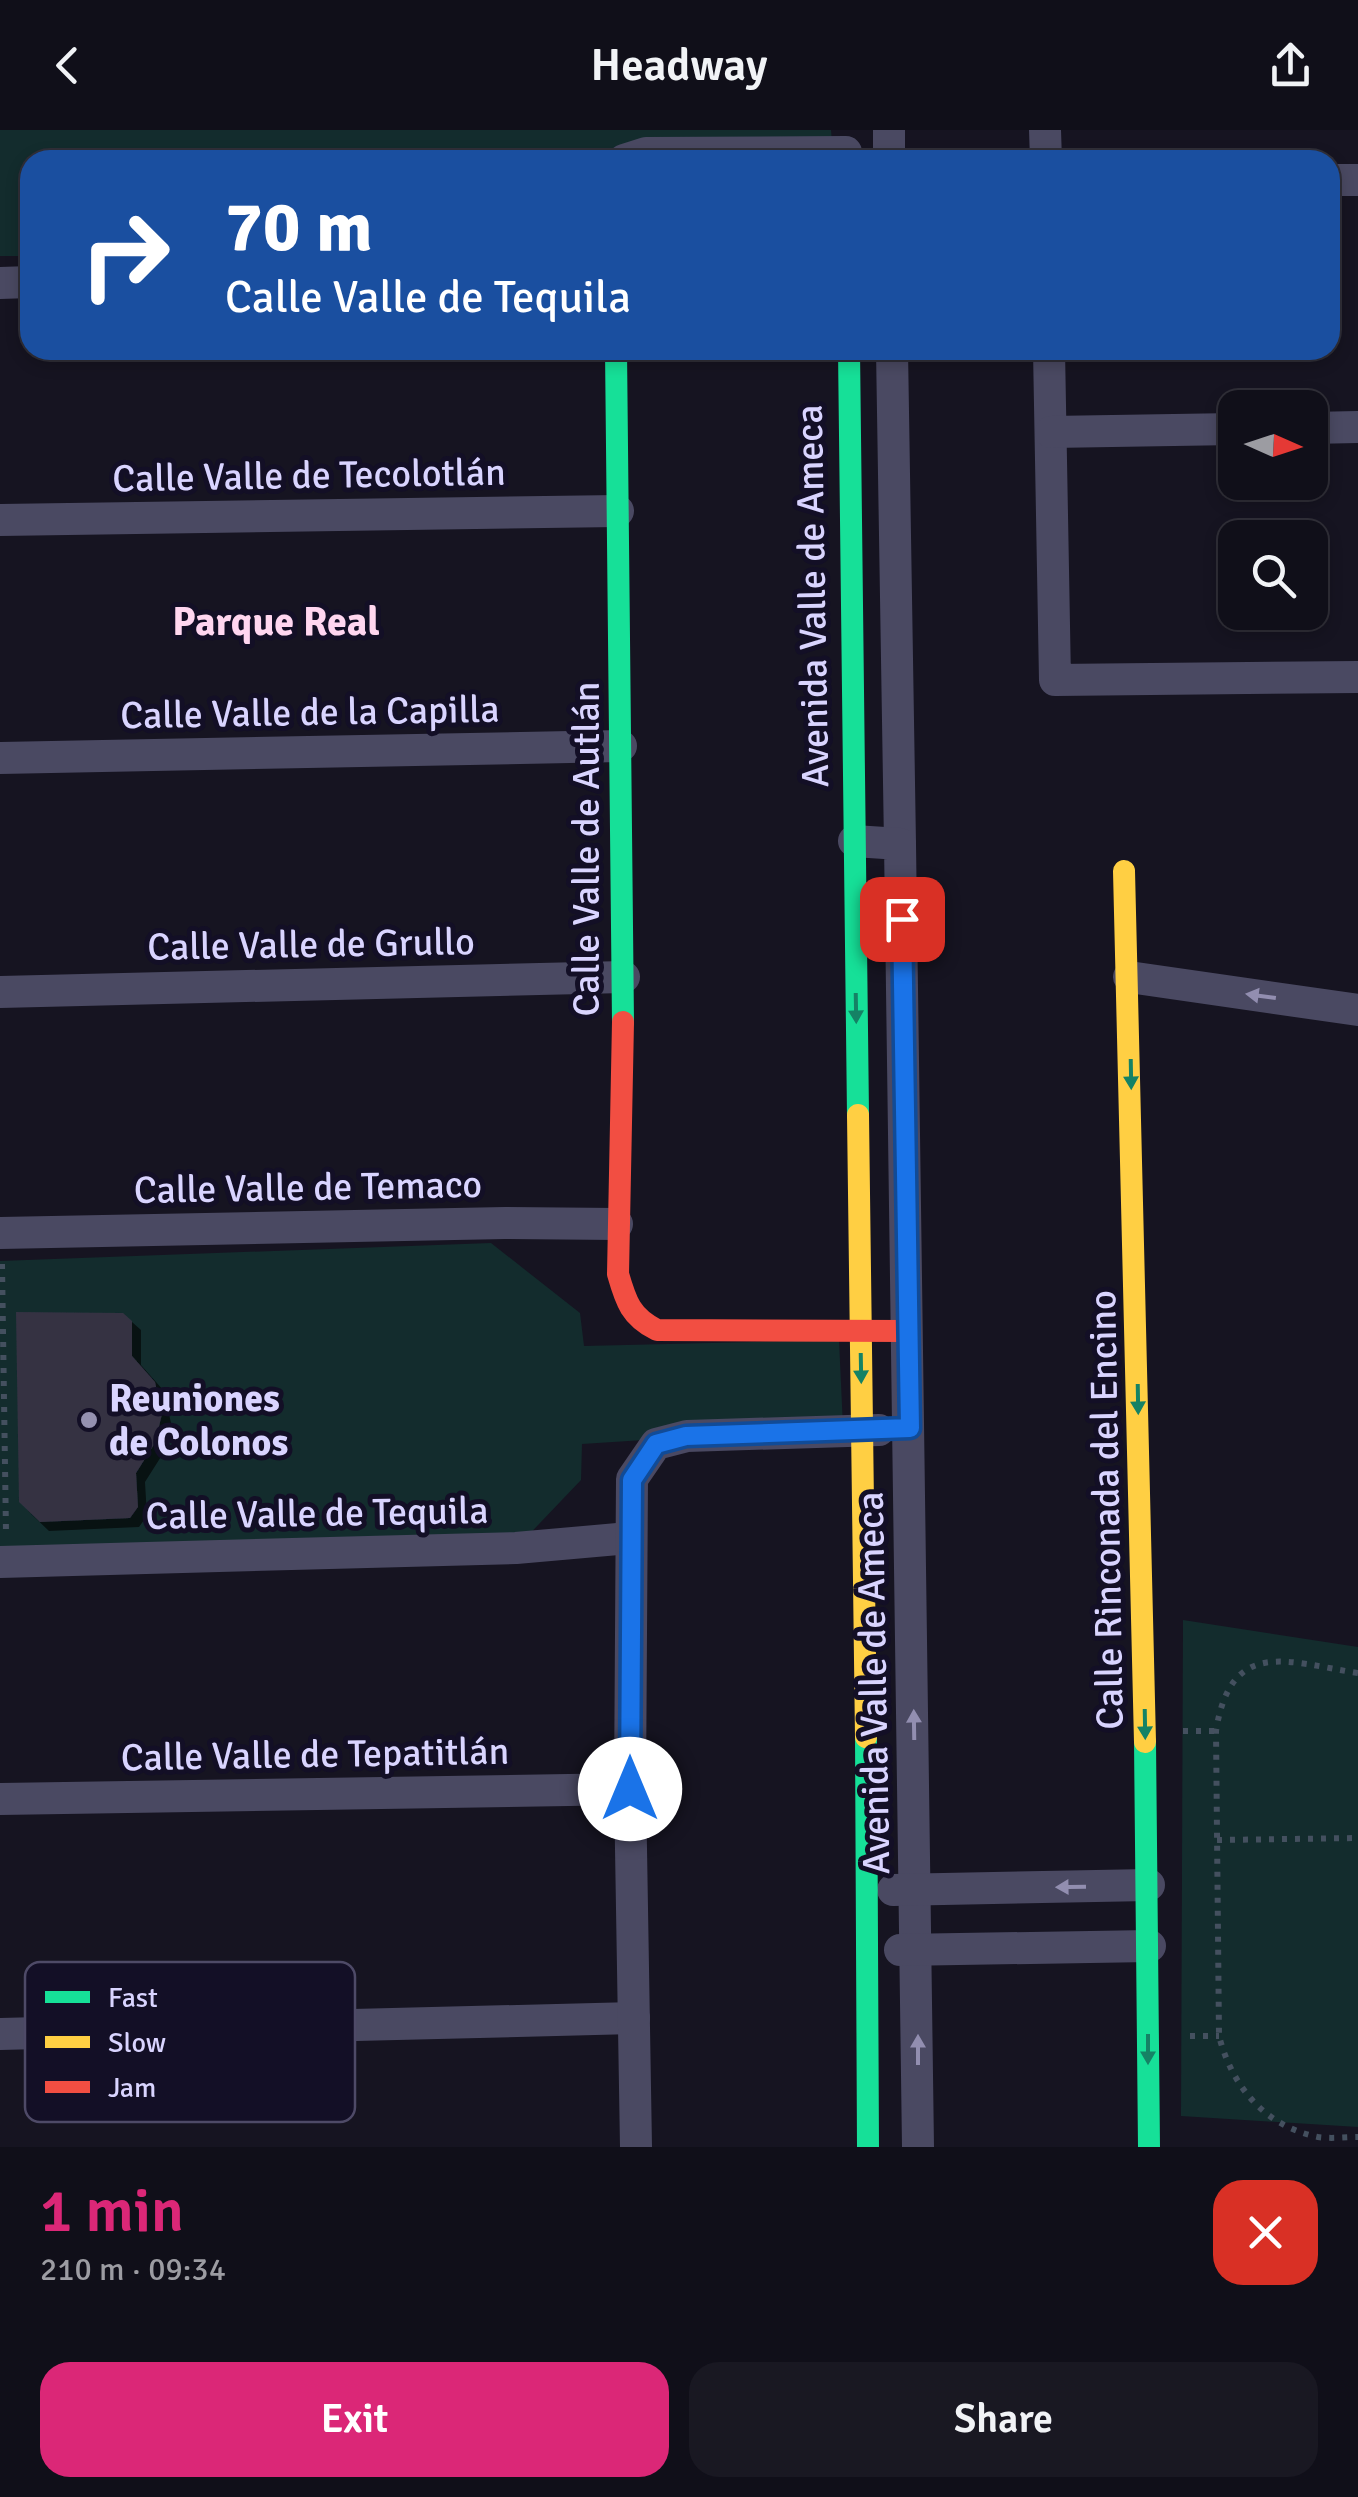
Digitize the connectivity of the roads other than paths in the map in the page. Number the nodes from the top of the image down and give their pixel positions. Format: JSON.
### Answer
{"nodes":[{"id":1,"x":846,"y":147,"type":"edge"},
{"id":2,"x":760,"y":150,"type":"edge"},
{"id":3,"x":616,"y":360,"type":"edge"},
{"id":4,"x":850,"y":360,"type":"edge"},
{"id":5,"x":892,"y":360,"type":"edge"},
{"id":6,"x":1049,"y":360,"type":"edge"},
{"id":7,"x":1358,"y":427,"type":"edge"},
{"id":8,"x":1328,"y":428,"type":"edge"},
{"id":9,"x":1218,"y":429,"type":"edge"},
{"id":10,"x":1051,"y":432,"type":"junction"},
{"id":11,"x":618,"y":511,"type":"junction"},
{"id":12,"x":0,"y":520,"type":"edge"},
{"id":13,"x":1358,"y":677,"type":"edge"},
{"id":14,"x":621,"y":746,"type":"junction"},
{"id":15,"x":0,"y":758,"type":"edge"},
{"id":16,"x":854,"y":841,"type":"junction"},
{"id":17,"x":900,"y":844,"type":"junction"},
{"id":18,"x":1124,"y":870,"type":"dead end"},
{"id":19,"x":624,"y":977,"type":"junction"},
{"id":20,"x":1129,"y":977,"type":"junction"},
{"id":21,"x":0,"y":992,"type":"edge"},
{"id":22,"x":1358,"y":1010,"type":"edge"},
{"id":23,"x":618,"y":1224,"type":"junction"},
{"id":24,"x":1,"y":1233,"type":"edge"},
{"id":25,"x":860,"y":1330,"type":"junction"},
{"id":26,"x":908,"y":1331,"type":"junction"},
{"id":27,"x":910,"y":1428,"type":"junction"},
{"id":28,"x":862,"y":1431,"type":"junction"},
{"id":29,"x":629,"y":1538,"type":"junction"},
{"id":30,"x":3,"y":1561,"type":"edge"},
{"id":31,"x":630,"y":1789,"type":"junction"},
{"id":32,"x":0,"y":1799,"type":"edge"},
{"id":33,"x":1149,"y":1885,"type":"junction"},
{"id":34,"x":868,"y":1890,"type":"junction"},
{"id":35,"x":916,"y":1890,"type":"junction"},
{"id":36,"x":1150,"y":1946,"type":"junction"},
{"id":37,"x":917,"y":1949,"type":"junction"},
{"id":38,"x":868,"y":1952,"type":"junction"},
{"id":39,"x":634,"y":2018,"type":"junction"},
{"id":40,"x":355,"y":2025,"type":"edge"},
{"id":41,"x":25,"y":2033,"type":"edge"},
{"id":42,"x":0,"y":2034,"type":"edge"},
{"id":43,"x":636,"y":2147,"type":"edge"},
{"id":44,"x":868,"y":2147,"type":"edge"},
{"id":45,"x":918,"y":2147,"type":"edge"},
{"id":46,"x":1148,"y":2147,"type":"edge"}],
"edges":[{"from":1,"to":2,"type":"street"},
{"from":3,"to":11,"type":"street","name":"Calle Valle de Autlán"},
{"from":4,"to":16,"type":"street","name":"Avenida Valle de Ameca"},
{"from":5,"to":17,"type":"street"},
{"from":6,"to":10,"type":"street"},
{"from":7,"to":8,"type":"street"},
{"from":9,"to":10,"type":"street"},
{"from":10,"to":13,"type":"street"},
{"from":11,"to":12,"type":"street","name":"Calle Valle de Tecolotlán"},
{"from":11,"to":14,"type":"street","name":"Calle Valle de Autlán"},
{"from":14,"to":15,"type":"street","name":"Calle Valle de la Capilla"},
{"from":14,"to":19,"type":"street","name":"Calle Valle de Autlán"},
{"from":16,"to":17,"type":"street","name":"Avenida Valle de Ameca"},
{"from":16,"to":25,"type":"street","name":"Avenida Valle de Ameca","one_way":true},
{"from":17,"to":26,"type":"street","name":"Avenida Valle de Ameca"},
{"from":18,"to":20,"type":"street","name":"Calle Rinconada del Encino"},
{"from":19,"to":21,"type":"street","name":"Calle Valle de Grullo"},
{"from":19,"to":23,"type":"street","name":"Calle Valle de Autlán"},
{"from":22,"to":20,"type":"street","one_way":true},
{"from":20,"to":33,"type":"street","name":"Calle Rinconada del Encino","one_way":true},
{"from":23,"to":24,"type":"street","name":"Calle Valle de Temaco"},
{"from":23,"to":25,"type":"street","name":"Calle Valle de Autlán"},
{"from":25,"to":26,"type":"street"},
{"from":25,"to":28,"type":"street","name":"Avenida Valle de Ameca","one_way":true},
{"from":26,"to":27,"type":"street","name":"Avenida Valle de Ameca"},
{"from":27,"to":28,"type":"street"},
{"from":35,"to":27,"type":"street","name":"Avenida Valle de Ameca","one_way":true},
{"from":28,"to":29,"type":"street"},
{"from":28,"to":34,"type":"street","name":"Avenida Valle de Ameca"},
{"from":29,"to":30,"type":"street","name":"Calle Valle de Tequila"},
{"from":29,"to":31,"type":"street"},
{"from":31,"to":32,"type":"street","name":"Calle Valle de Tepatitlán"},
{"from":31,"to":39,"type":"street"},
{"from":33,"to":35,"type":"street","one_way":true},
{"from":33,"to":36,"type":"street","name":"Calle Rinconada del Encino"},
{"from":34,"to":35,"type":"street"},
{"from":34,"to":38,"type":"street","name":"Avenida Valle de Ameca"},
{"from":35,"to":37,"type":"street","name":"Avenida Valle de Ameca"},
{"from":36,"to":37,"type":"street"},
{"from":36,"to":46,"type":"street","name":"Calle Rinconada del Encino","one_way":true},
{"from":37,"to":38,"type":"street"},
{"from":45,"to":37,"type":"street","name":"Avenida Valle de Ameca","one_way":true},
{"from":38,"to":44,"type":"street","name":"Avenida Valle de Ameca"},
{"from":39,"to":40,"type":"street"},
{"from":39,"to":43,"type":"street"},
{"from":41,"to":42,"type":"street"}]}
